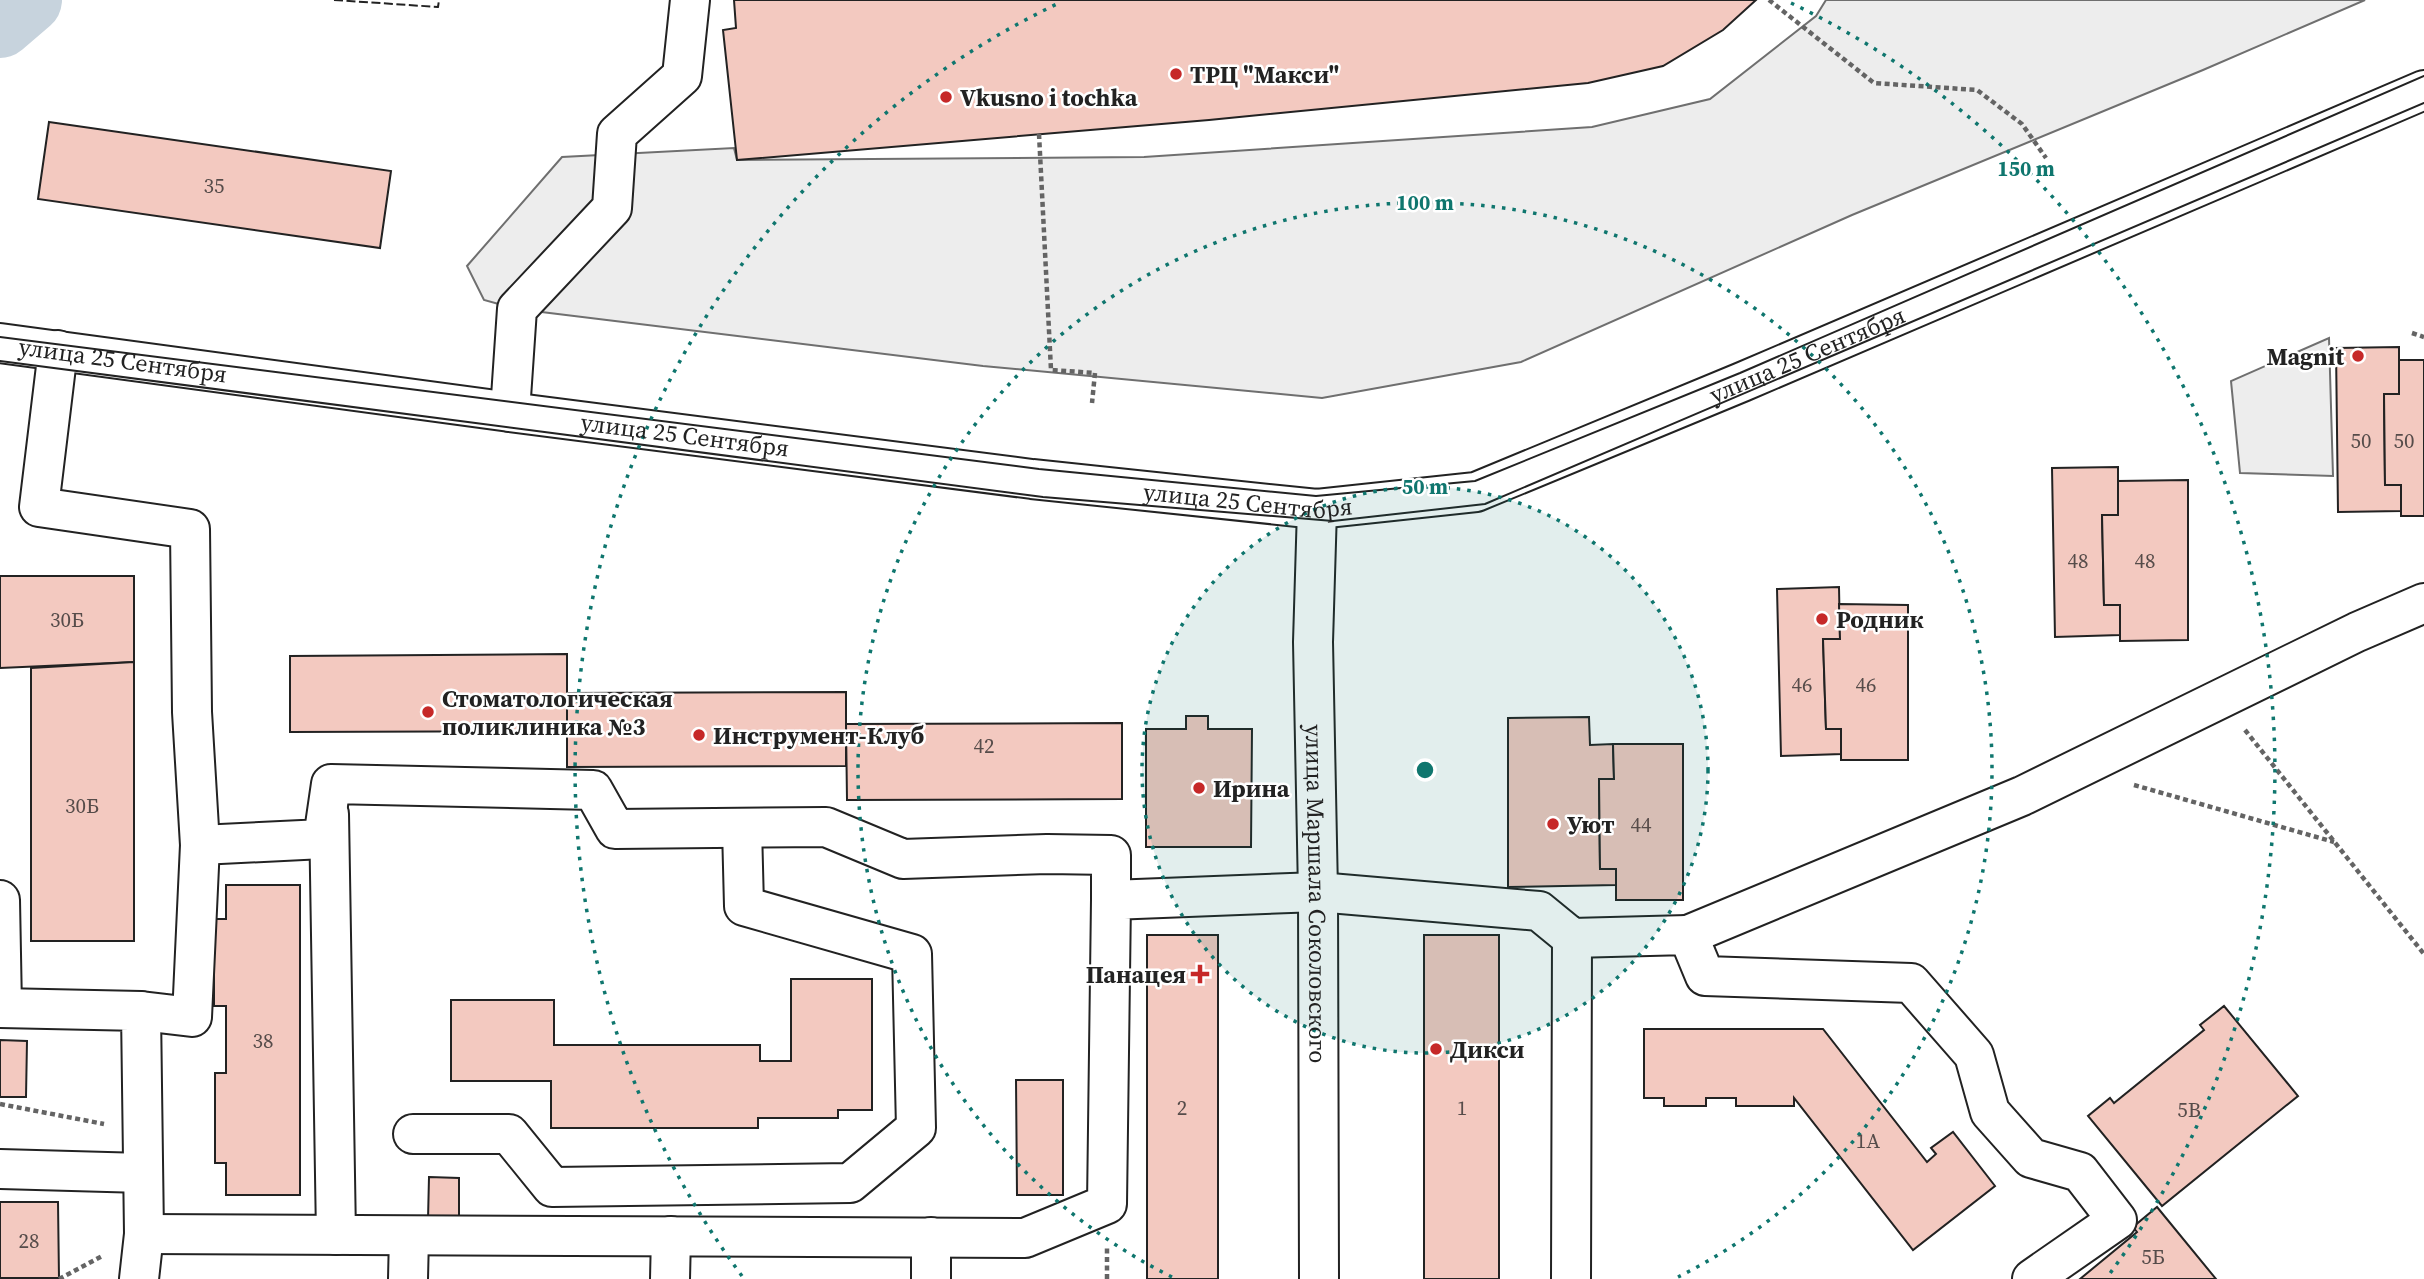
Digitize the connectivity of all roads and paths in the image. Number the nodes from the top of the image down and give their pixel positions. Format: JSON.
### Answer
{"nodes":[{"id":1,"x":690,"y":0,"type":"edge"},
{"id":2,"x":1769,"y":0,"type":"edge"},
{"id":3,"x":2424,"y":90,"type":"edge"},
{"id":4,"x":1040,"y":134,"type":"dead end"},
{"id":5,"x":2046,"y":158,"type":"dead end"},
{"id":6,"x":2412,"y":333,"type":"dead end"},
{"id":7,"x":2424,"y":337,"type":"edge"},
{"id":8,"x":0,"y":343,"type":"edge"},
{"id":9,"x":58,"y":350,"type":"junction"},
{"id":10,"x":1092,"y":403,"type":"dead end"},
{"id":11,"x":510,"y":412,"type":"junction"},
{"id":12,"x":1317,"y":509,"type":"junction"},
{"id":13,"x":2424,"y":603,"type":"edge"},
{"id":14,"x":2220,"y":699,"type":"junction"},
{"id":15,"x":2076,"y":769,"type":"junction"},
{"id":16,"x":329,"y":800,"type":"junction"},
{"id":17,"x":742,"y":828,"type":"junction"},
{"id":18,"x":2335,"y":842,"type":"junction"},
{"id":19,"x":200,"y":845,"type":"junction"},
{"id":20,"x":1318,"y":892,"type":"junction"},
{"id":21,"x":0,"y":900,"type":"edge"},
{"id":22,"x":1111,"y":901,"type":"junction"},
{"id":23,"x":1688,"y":934,"type":"junction"},
{"id":24,"x":1572,"y":938,"type":"junction"},
{"id":25,"x":2424,"y":954,"type":"edge"},
{"id":26,"x":1,"y":1008,"type":"edge"},
{"id":27,"x":141,"y":1011,"type":"junction"},
{"id":28,"x":0,"y":1104,"type":"edge"},
{"id":29,"x":143,"y":1132,"type":"junction"},
{"id":30,"x":413,"y":1134,"type":"dead end"},
{"id":31,"x":0,"y":1169,"type":"edge"},
{"id":32,"x":143,"y":1173,"type":"junction"},
{"id":33,"x":144,"y":1234,"type":"junction"},
{"id":34,"x":336,"y":1235,"type":"junction"},
{"id":35,"x":409,"y":1236,"type":"junction"},
{"id":36,"x":671,"y":1236,"type":"junction"},
{"id":37,"x":931,"y":1237,"type":"junction"},
{"id":38,"x":139,"y":1279,"type":"edge"},
{"id":39,"x":408,"y":1279,"type":"edge"},
{"id":40,"x":670,"y":1279,"type":"edge"},
{"id":41,"x":931,"y":1279,"type":"edge"},
{"id":42,"x":1319,"y":1279,"type":"edge"},
{"id":43,"x":1571,"y":1279,"type":"edge"},
{"id":44,"x":2032,"y":1279,"type":"edge"}],
"edges":[{"from":1,"to":11,"type":"main road"},
{"from":2,"to":5,"type":"path"},
{"from":3,"to":12,"type":"main road","name":"улица 25 Сентября"},
{"from":4,"to":10,"type":"path"},
{"from":6,"to":7,"type":"path"},
{"from":8,"to":9,"type":"main road","name":"улица 25 Сентября"},
{"from":9,"to":11,"type":"main road","name":"улица 25 Сентября"},
{"from":9,"to":19,"type":"main road"},
{"from":11,"to":12,"type":"main road","name":"улица 25 Сентября"},
{"from":12,"to":20,"type":"main road","name":"улица Маршала Соколовского"},
{"from":13,"to":14,"type":"main road"},
{"from":14,"to":15,"type":"main road"},
{"from":14,"to":18,"type":"path"},
{"from":15,"to":18,"type":"path"},
{"from":15,"to":23,"type":"main road"},
{"from":16,"to":17,"type":"main road"},
{"from":16,"to":19,"type":"main road"},
{"from":16,"to":34,"type":"main road"},
{"from":17,"to":22,"type":"main road"},
{"from":17,"to":30,"type":"main road"},
{"from":18,"to":25,"type":"path"},
{"from":19,"to":27,"type":"main road"},
{"from":20,"to":22,"type":"main road"},
{"from":20,"to":24,"type":"main road"},
{"from":20,"to":42,"type":"main road","name":"улица Маршала Соколовского"},
{"from":21,"to":26,"type":"main road"},
{"from":22,"to":37,"type":"main road"},
{"from":23,"to":24,"type":"main road"},
{"from":23,"to":44,"type":"main road"},
{"from":24,"to":43,"type":"main road"},
{"from":26,"to":27,"type":"main road"},
{"from":27,"to":29,"type":"main road"},
{"from":28,"to":29,"type":"path"},
{"from":29,"to":32,"type":"main road"},
{"from":31,"to":32,"type":"main road"},
{"from":32,"to":33,"type":"main road"},
{"from":33,"to":34,"type":"main road"},
{"from":33,"to":38,"type":"main road"},
{"from":34,"to":35,"type":"main road"},
{"from":35,"to":36,"type":"main road"},
{"from":35,"to":39,"type":"main road"},
{"from":36,"to":37,"type":"main road"},
{"from":36,"to":40,"type":"main road"},
{"from":37,"to":41,"type":"main road"}]}
